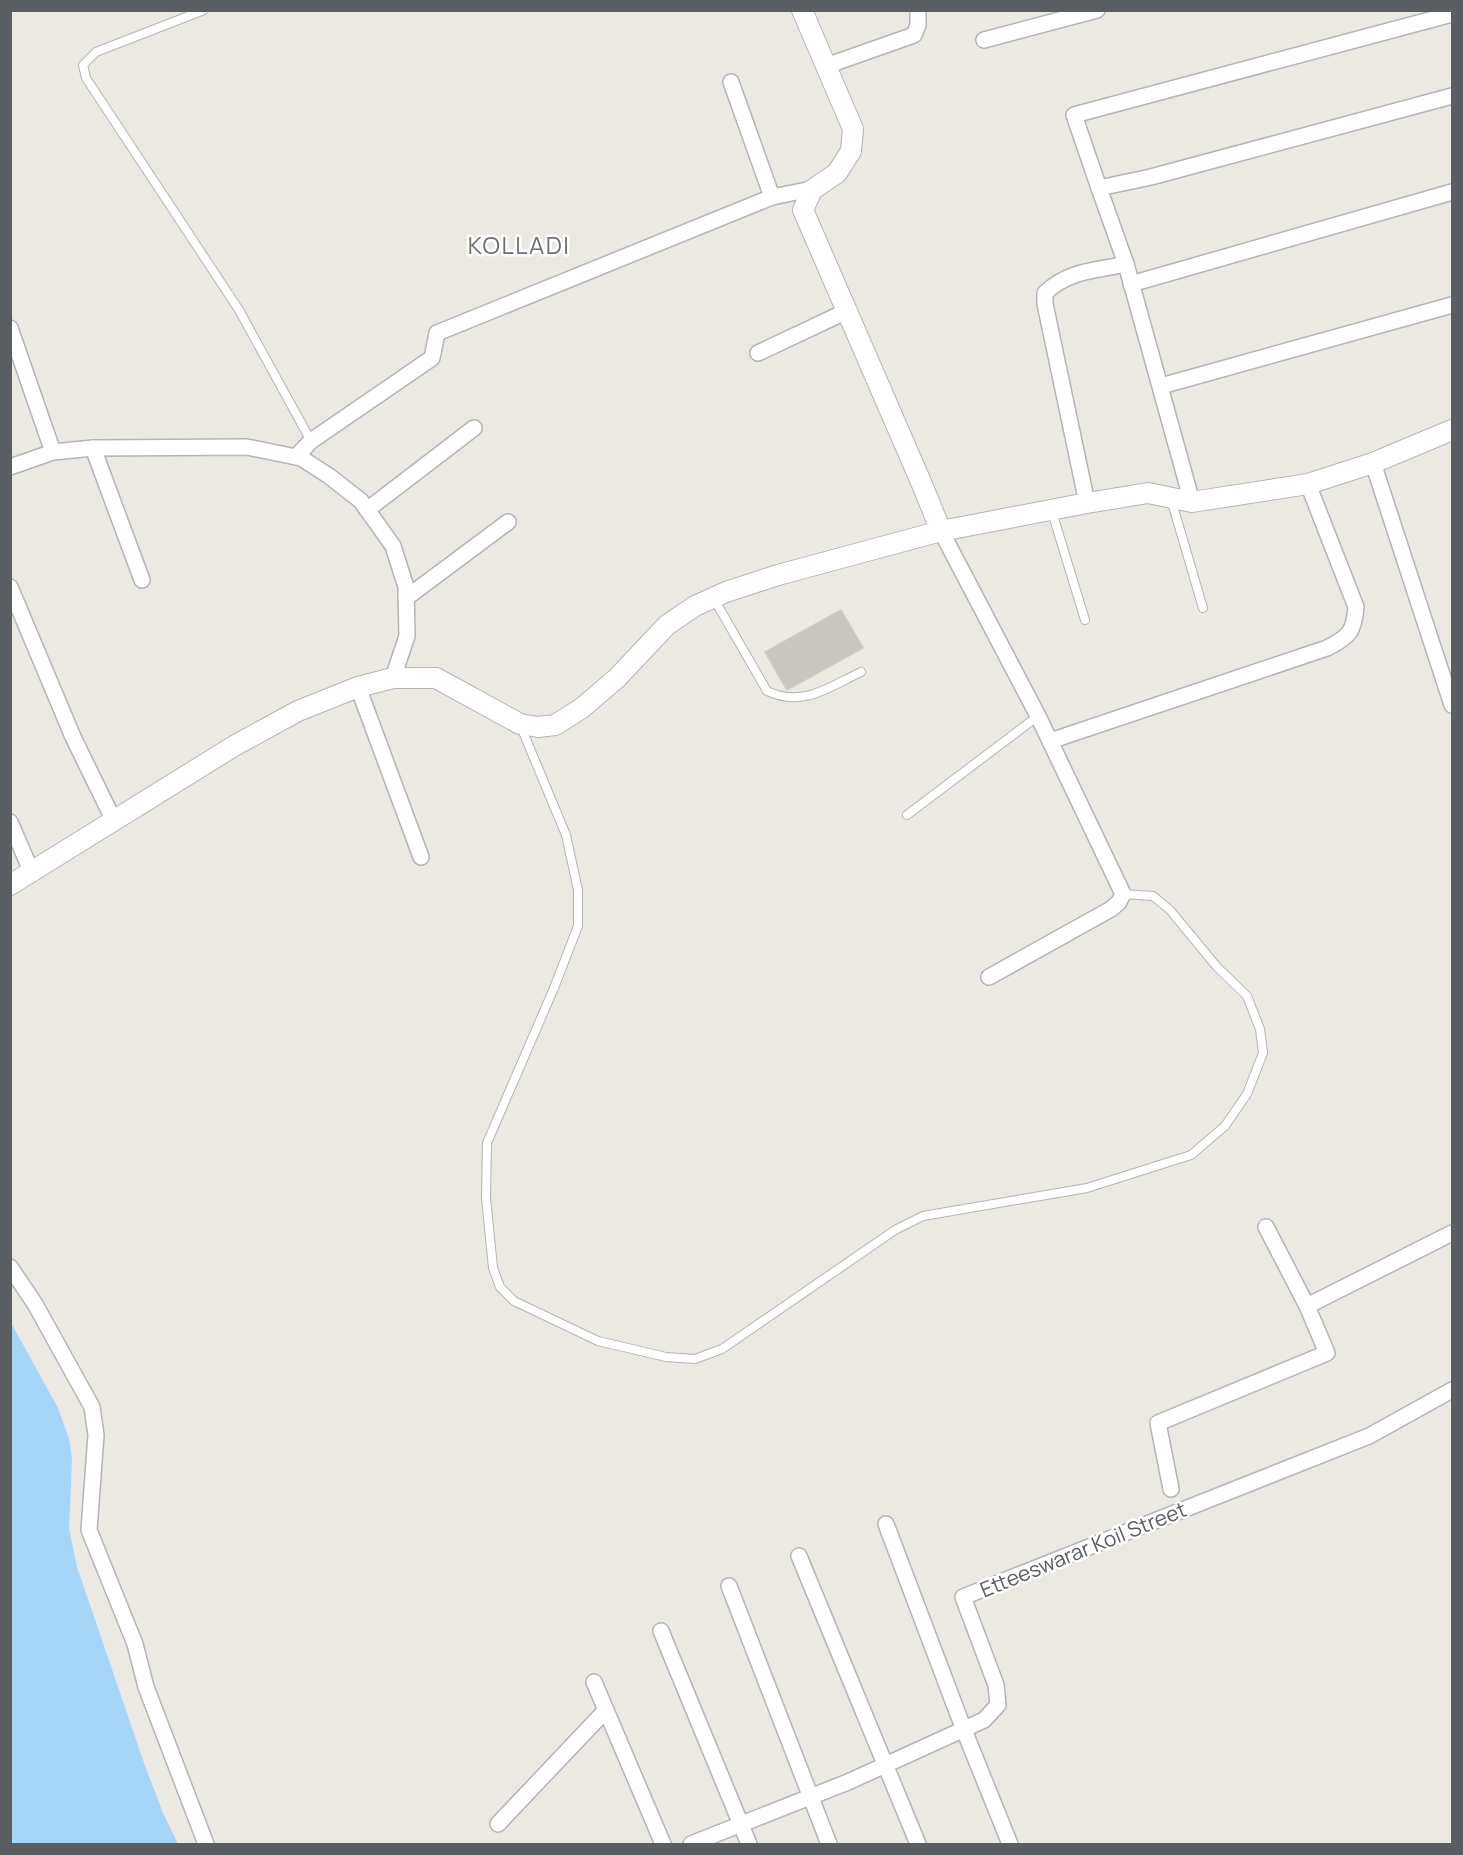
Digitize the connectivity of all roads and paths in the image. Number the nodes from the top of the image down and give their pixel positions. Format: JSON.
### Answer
{"nodes":[{"id":1,"x":204,"y":10,"type":"edge"},
{"id":2,"x":801,"y":10,"type":"edge"},
{"id":3,"x":918,"y":10,"type":"edge"},
{"id":4,"x":1097,"y":10,"type":"edge"},
{"id":5,"x":1452,"y":14,"type":"edge"},
{"id":6,"x":984,"y":40,"type":"dead end"},
{"id":7,"x":826,"y":66,"type":"junction"},
{"id":8,"x":731,"y":82,"type":"dead end"},
{"id":9,"x":1452,"y":96,"type":"edge"},
{"id":10,"x":1099,"y":188,"type":"junction"},
{"id":11,"x":813,"y":189,"type":"junction"},
{"id":12,"x":1452,"y":192,"type":"edge"},
{"id":13,"x":772,"y":197,"type":"junction"},
{"id":14,"x":1126,"y":264,"type":"junction"},
{"id":15,"x":1131,"y":284,"type":"junction"},
{"id":16,"x":1452,"y":305,"type":"edge"},
{"id":17,"x":848,"y":311,"type":"junction"},
{"id":18,"x":12,"y":338,"type":"edge"},
{"id":19,"x":758,"y":353,"type":"dead end"},
{"id":20,"x":1161,"y":386,"type":"junction"},
{"id":21,"x":474,"y":428,"type":"dead end"},
{"id":22,"x":1452,"y":430,"type":"edge"},
{"id":23,"x":311,"y":441,"type":"junction"},
{"id":24,"x":93,"y":448,"type":"junction"},
{"id":25,"x":52,"y":452,"type":"junction"},
{"id":26,"x":296,"y":457,"type":"junction"},
{"id":27,"x":1373,"y":463,"type":"junction"},
{"id":28,"x":10,"y":467,"type":"edge"},
{"id":29,"x":1308,"y":484,"type":"junction"},
{"id":30,"x":1171,"y":498,"type":"junction"},
{"id":31,"x":1192,"y":502,"type":"junction"},
{"id":32,"x":1087,"y":503,"type":"junction"},
{"id":33,"x":367,"y":510,"type":"junction"},
{"id":34,"x":1052,"y":510,"type":"junction"},
{"id":35,"x":508,"y":522,"type":"dead end"},
{"id":36,"x":941,"y":531,"type":"junction"},
{"id":37,"x":142,"y":580,"type":"dead end"},
{"id":38,"x":10,"y":587,"type":"edge"},
{"id":39,"x":713,"y":597,"type":"junction"},
{"id":40,"x":406,"y":598,"type":"junction"},
{"id":41,"x":1203,"y":608,"type":"dead end"},
{"id":42,"x":1085,"y":620,"type":"dead end"},
{"id":43,"x":861,"y":672,"type":"dead end"},
{"id":44,"x":393,"y":678,"type":"junction"},
{"id":45,"x":358,"y":687,"type":"junction"},
{"id":46,"x":1452,"y":705,"type":"edge"},
{"id":47,"x":1038,"y":716,"type":"junction"},
{"id":48,"x":520,"y":724,"type":"junction"},
{"id":49,"x":1050,"y":741,"type":"junction"},
{"id":50,"x":907,"y":815,"type":"dead end"},
{"id":51,"x":114,"y":821,"type":"junction"},
{"id":52,"x":10,"y":822,"type":"edge"},
{"id":53,"x":421,"y":857,"type":"dead end"},
{"id":54,"x":32,"y":873,"type":"junction"},
{"id":55,"x":10,"y":885,"type":"edge"},
{"id":56,"x":1123,"y":894,"type":"junction"},
{"id":57,"x":989,"y":977,"type":"dead end"},
{"id":58,"x":1266,"y":1227,"type":"dead end"},
{"id":59,"x":1452,"y":1233,"type":"edge"},
{"id":60,"x":10,"y":1268,"type":"edge"},
{"id":61,"x":1307,"y":1306,"type":"junction"},
{"id":62,"x":1452,"y":1390,"type":"edge"},
{"id":63,"x":1171,"y":1489,"type":"dead end"},
{"id":64,"x":886,"y":1524,"type":"dead end"},
{"id":65,"x":799,"y":1557,"type":"dead end"},
{"id":66,"x":729,"y":1586,"type":"dead end"},
{"id":67,"x":661,"y":1630,"type":"dead end"},
{"id":68,"x":594,"y":1682,"type":"dead end"},
{"id":69,"x":606,"y":1710,"type":"junction"},
{"id":70,"x":964,"y":1730,"type":"junction"},
{"id":71,"x":886,"y":1765,"type":"junction"},
{"id":72,"x":810,"y":1797,"type":"junction"},
{"id":73,"x":498,"y":1824,"type":"dead end"},
{"id":74,"x":741,"y":1824,"type":"junction"},
{"id":75,"x":206,"y":1845,"type":"edge"},
{"id":76,"x":663,"y":1845,"type":"edge"},
{"id":77,"x":691,"y":1845,"type":"edge"},
{"id":78,"x":749,"y":1845,"type":"edge"},
{"id":79,"x":829,"y":1845,"type":"edge"},
{"id":80,"x":918,"y":1845,"type":"edge"},
{"id":81,"x":1010,"y":1845,"type":"edge"}],
"edges":[{"from":1,"to":23,"type":"lane"},
{"from":2,"to":7,"type":"street"},
{"from":3,"to":7,"type":"street"},
{"from":4,"to":6,"type":"street"},
{"from":5,"to":10,"type":"street"},
{"from":7,"to":11,"type":"street"},
{"from":8,"to":13,"type":"street"},
{"from":9,"to":10,"type":"street"},
{"from":10,"to":14,"type":"street"},
{"from":11,"to":13,"type":"street"},
{"from":11,"to":17,"type":"street"},
{"from":12,"to":15,"type":"street"},
{"from":13,"to":23,"type":"street"},
{"from":14,"to":15,"type":"street"},
{"from":14,"to":32,"type":"street"},
{"from":15,"to":20,"type":"street"},
{"from":16,"to":20,"type":"street"},
{"from":17,"to":19,"type":"street"},
{"from":17,"to":36,"type":"street"},
{"from":18,"to":25,"type":"street"},
{"from":20,"to":31,"type":"street"},
{"from":21,"to":33,"type":"street"},
{"from":22,"to":27,"type":"street"},
{"from":23,"to":26,"type":"street"},
{"from":24,"to":25,"type":"street"},
{"from":24,"to":26,"type":"street"},
{"from":24,"to":37,"type":"street"},
{"from":25,"to":28,"type":"street"},
{"from":26,"to":33,"type":"street"},
{"from":27,"to":29,"type":"street"},
{"from":27,"to":46,"type":"street"},
{"from":29,"to":31,"type":"street"},
{"from":29,"to":49,"type":"street"},
{"from":30,"to":31,"type":"street"},
{"from":30,"to":32,"type":"street"},
{"from":30,"to":41,"type":"lane"},
{"from":32,"to":34,"type":"street"},
{"from":33,"to":40,"type":"street"},
{"from":34,"to":36,"type":"street"},
{"from":34,"to":42,"type":"lane"},
{"from":35,"to":40,"type":"street"},
{"from":36,"to":39,"type":"street"},
{"from":36,"to":47,"type":"street"},
{"from":38,"to":51,"type":"street"},
{"from":39,"to":43,"type":"lane"},
{"from":39,"to":48,"type":"street"},
{"from":40,"to":44,"type":"street"},
{"from":44,"to":45,"type":"street"},
{"from":44,"to":48,"type":"street"},
{"from":45,"to":51,"type":"street"},
{"from":45,"to":53,"type":"street"},
{"from":47,"to":49,"type":"street"},
{"from":47,"to":50,"type":"lane"},
{"from":48,"to":56,"type":"lane"},
{"from":49,"to":56,"type":"street"},
{"from":51,"to":54,"type":"street"},
{"from":52,"to":54,"type":"street"},
{"from":54,"to":55,"type":"street"},
{"from":56,"to":57,"type":"street"},
{"from":58,"to":61,"type":"street"},
{"from":59,"to":61,"type":"street"},
{"from":60,"to":75,"type":"street"},
{"from":61,"to":63,"type":"street"},
{"from":62,"to":70,"type":"street","name":"Etteeswarar Koil Street"},
{"from":64,"to":70,"type":"street"},
{"from":65,"to":71,"type":"street"},
{"from":66,"to":72,"type":"street"},
{"from":67,"to":74,"type":"street"},
{"from":68,"to":69,"type":"street"},
{"from":69,"to":73,"type":"street"},
{"from":69,"to":76,"type":"street"},
{"from":70,"to":71,"type":"street","name":"Etteeswarar Koil Street"},
{"from":70,"to":81,"type":"street"},
{"from":71,"to":72,"type":"street","name":"Etteeswarar Koil Street"},
{"from":71,"to":80,"type":"street"},
{"from":72,"to":74,"type":"street","name":"Etteeswarar Koil Street"},
{"from":72,"to":79,"type":"street"},
{"from":74,"to":77,"type":"street","name":"Etteeswarar Koil Street"},
{"from":74,"to":78,"type":"street"}]}
